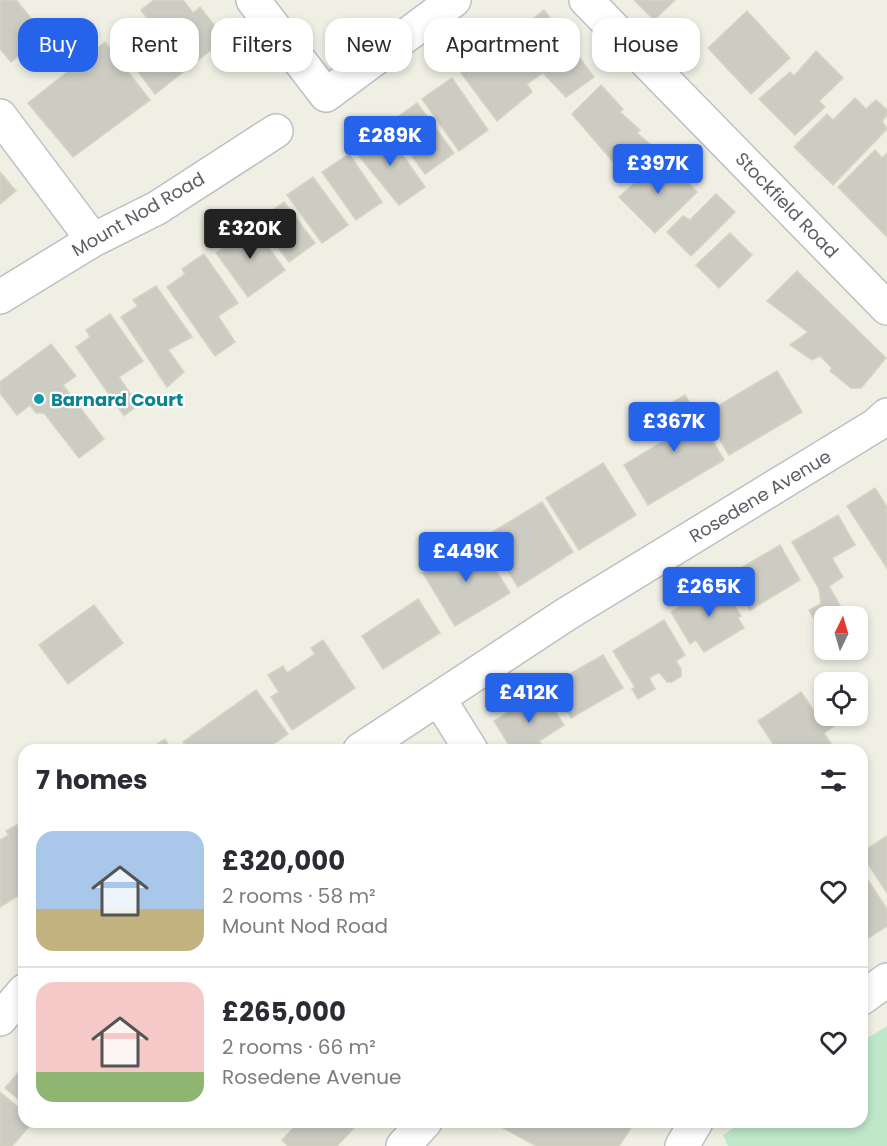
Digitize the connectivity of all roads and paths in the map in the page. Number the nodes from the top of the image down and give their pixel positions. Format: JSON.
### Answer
{"nodes":[{"id":1,"x":253,"y":0,"type":"edge"},
{"id":2,"x":454,"y":0,"type":"edge"},
{"id":3,"x":586,"y":0,"type":"edge"},
{"id":4,"x":0,"y":116,"type":"edge"},
{"id":5,"x":276,"y":131,"type":"dead end"},
{"id":6,"x":93,"y":240,"type":"junction"},
{"id":7,"x":0,"y":297,"type":"edge"},
{"id":8,"x":887,"y":308,"type":"edge"},
{"id":9,"x":887,"y":415,"type":"edge"},
{"id":10,"x":439,"y":699,"type":"junction"},
{"id":11,"x":369,"y":744,"type":"edge"},
{"id":12,"x":467,"y":744,"type":"edge"},
{"id":13,"x":887,"y":980,"type":"edge"},
{"id":14,"x":868,"y":994,"type":"edge"},
{"id":15,"x":18,"y":998,"type":"edge"},
{"id":16,"x":0,"y":1019,"type":"edge"},
{"id":17,"x":420,"y":1128,"type":"edge"},
{"id":18,"x":692,"y":1128,"type":"edge"},
{"id":19,"x":403,"y":1146,"type":"edge"},
{"id":20,"x":682,"y":1146,"type":"edge"}],
"edges":[{"from":1,"to":2,"type":"street"},
{"from":3,"to":8,"type":"street","name":"Stockfield Road"},
{"from":4,"to":6,"type":"street"},
{"from":5,"to":6,"type":"street","name":"Mount Nod Road"},
{"from":6,"to":7,"type":"street","name":"Mount Nod Road"},
{"from":9,"to":10,"type":"street","name":"Rosedene Avenue"},
{"from":10,"to":11,"type":"street","name":"Rosedene Avenue"},
{"from":10,"to":12,"type":"street"},
{"from":13,"to":14,"type":"street"},
{"from":15,"to":16,"type":"street"},
{"from":17,"to":19,"type":"street"},
{"from":18,"to":20,"type":"street"}]}
